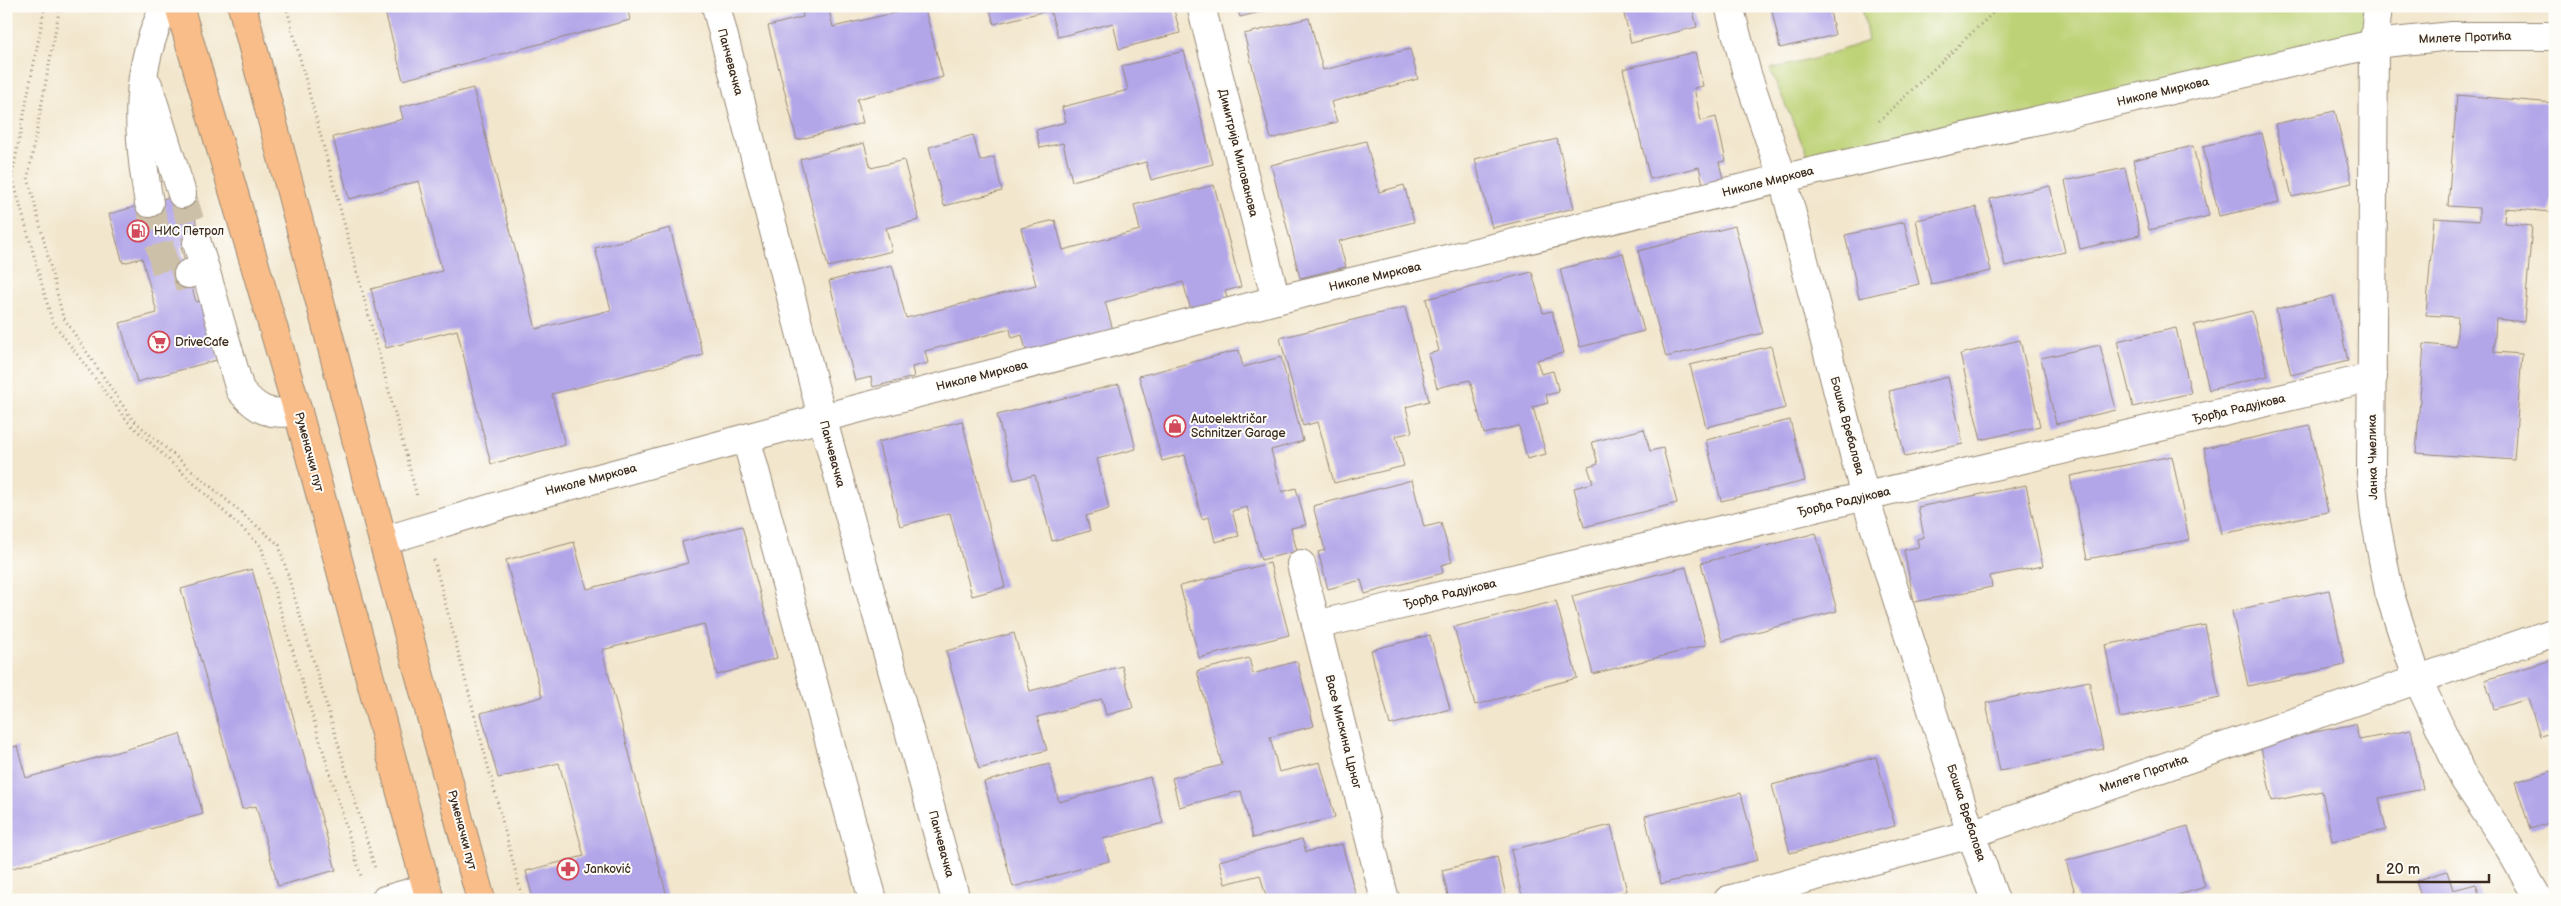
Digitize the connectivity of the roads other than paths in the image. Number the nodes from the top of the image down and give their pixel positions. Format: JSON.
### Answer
{"nodes":[{"id":1,"x":165,"y":6,"type":"edge"},
{"id":2,"x":179,"y":6,"type":"edge"},
{"id":3,"x":242,"y":6,"type":"edge"},
{"id":4,"x":716,"y":6,"type":"edge"},
{"id":5,"x":1201,"y":6,"type":"edge"},
{"id":6,"x":1729,"y":6,"type":"edge"},
{"id":7,"x":2378,"y":6,"type":"edge"},
{"id":8,"x":2555,"y":36,"type":"edge"},
{"id":9,"x":2374,"y":44,"type":"junction"},
{"id":10,"x":144,"y":72,"type":"junction"},
{"id":11,"x":1783,"y":179,"type":"junction"},
{"id":12,"x":182,"y":194,"type":"tunnel mouth"},
{"id":13,"x":149,"y":203,"type":"tunnel mouth"},
{"id":14,"x":197,"y":242,"type":"tunnel mouth"},
{"id":15,"x":1276,"y":300,"type":"junction"},
{"id":16,"x":2373,"y":377,"type":"junction"},
{"id":17,"x":298,"y":412,"type":"junction"},
{"id":18,"x":822,"y":417,"type":"junction"},
{"id":19,"x":746,"y":438,"type":"junction"},
{"id":20,"x":1865,"y":498,"type":"junction"},
{"id":21,"x":383,"y":541,"type":"junction"},
{"id":22,"x":1300,"y":564,"type":"dead end"},
{"id":23,"x":1316,"y":625,"type":"junction"},
{"id":24,"x":2555,"y":632,"type":"edge"},
{"id":25,"x":2417,"y":678,"type":"junction"},
{"id":26,"x":1971,"y":834,"type":"junction"},
{"id":27,"x":429,"y":894,"type":"edge"},
{"id":28,"x":385,"y":900,"type":"edge"},
{"id":29,"x":481,"y":900,"type":"edge"},
{"id":30,"x":873,"y":900,"type":"edge"},
{"id":31,"x":956,"y":900,"type":"edge"},
{"id":32,"x":1385,"y":900,"type":"edge"},
{"id":33,"x":1728,"y":900,"type":"edge"},
{"id":34,"x":1995,"y":900,"type":"edge"},
{"id":35,"x":2539,"y":900,"type":"edge"}],
"edges":[{"from":1,"to":10,"type":"street"},
{"from":2,"to":17,"type":"main road","name":"Руменачки пут"},
{"from":3,"to":21,"type":"main road","name":"Руменачки пут"},
{"from":4,"to":18,"type":"street","name":"Панчевачка"},
{"from":5,"to":15,"type":"street","name":"Димитрија Милованова"},
{"from":6,"to":11,"type":"street","name":"Бошка Вребалова"},
{"from":7,"to":9,"type":"street","name":"Јанка Чмелика"},
{"from":8,"to":9,"type":"street","name":"Милете Протића"},
{"from":9,"to":11,"type":"street","name":"Николе Миркова"},
{"from":9,"to":16,"type":"street","name":"Јанка Чмелика"},
{"from":10,"to":12,"type":"street"},
{"from":10,"to":13,"type":"street"},
{"from":11,"to":15,"type":"street","name":"Николе Миркова"},
{"from":11,"to":20,"type":"street","name":"Бошка Вребалова"},
{"from":14,"to":17,"type":"street"},
{"from":15,"to":18,"type":"street","name":"Николе Миркова"},
{"from":16,"to":20,"type":"street","name":"Ђорђа Радујкова"},
{"from":16,"to":25,"type":"street","name":"Јанка Чмелика"},
{"from":17,"to":27,"type":"main road","name":"Руменачки пут"},
{"from":18,"to":19,"type":"street","name":"Николе Миркова"},
{"from":18,"to":31,"type":"street","name":"Панчевачка"},
{"from":19,"to":21,"type":"street","name":"Николе Миркова"},
{"from":19,"to":30,"type":"street"},
{"from":20,"to":23,"type":"street","name":"Ђорђа Радујкова"},
{"from":20,"to":26,"type":"street","name":"Бошка Вребалова"},
{"from":21,"to":29,"type":"main road","name":"Руменачки пут"},
{"from":22,"to":23,"type":"street","name":"Васе Мискина Црног"},
{"from":23,"to":32,"type":"street","name":"Васе Мискина Црног"},
{"from":24,"to":25,"type":"street","name":"Милете Протића"},
{"from":25,"to":26,"type":"street","name":"Милете Протића"},
{"from":25,"to":35,"type":"street","name":"Јанка Чмелика"},
{"from":26,"to":33,"type":"street","name":"Милете Протића"},
{"from":26,"to":34,"type":"street","name":"Бошка Вребалова"},
{"from":27,"to":28,"type":"street"}]}
